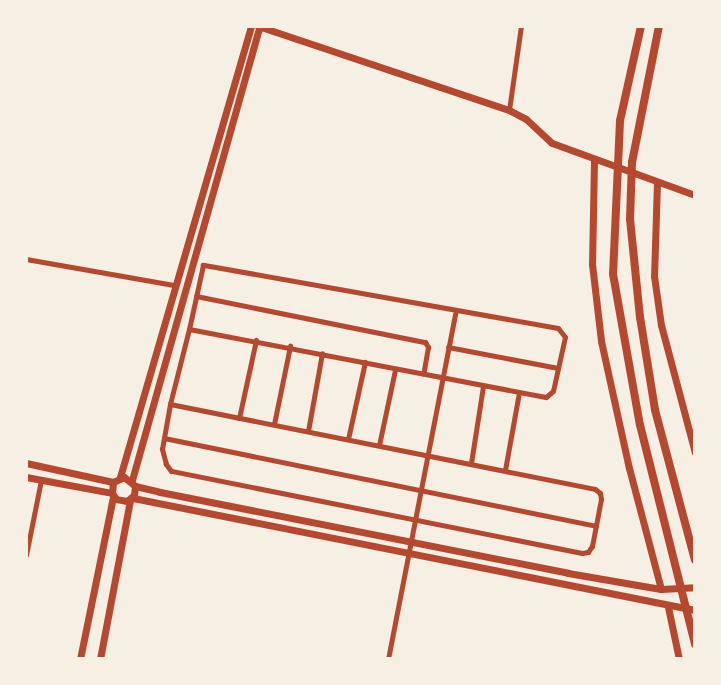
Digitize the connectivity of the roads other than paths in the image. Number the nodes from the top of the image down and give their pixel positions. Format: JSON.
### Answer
{"nodes":[{"id":1,"x":251,"y":26,"type":"edge"},
{"id":2,"x":521,"y":26,"type":"edge"},
{"id":3,"x":641,"y":26,"type":"edge"},
{"id":4,"x":659,"y":26,"type":"edge"},
{"id":5,"x":259,"y":27,"type":"edge"},
{"id":6,"x":509,"y":110,"type":"junction"},
{"id":7,"x":594,"y":161,"type":"junction"},
{"id":8,"x":657,"y":182,"type":"junction"},
{"id":9,"x":695,"y":195,"type":"edge"},
{"id":10,"x":26,"y":259,"type":"edge"},
{"id":11,"x":174,"y":285,"type":"junction"},
{"id":12,"x":196,"y":296,"type":"junction"},
{"id":13,"x":455,"y":312,"type":"junction"},
{"id":14,"x":190,"y":329,"type":"junction"},
{"id":15,"x":256,"y":340,"type":"junction"},
{"id":16,"x":290,"y":346,"type":"junction"},
{"id":17,"x":448,"y":348,"type":"junction"},
{"id":18,"x":322,"y":353,"type":"junction"},
{"id":19,"x":365,"y":362,"type":"junction"},
{"id":20,"x":558,"y":368,"type":"junction"},
{"id":21,"x":395,"y":370,"type":"junction"},
{"id":22,"x":423,"y":374,"type":"junction"},
{"id":23,"x":442,"y":378,"type":"junction"},
{"id":24,"x":483,"y":386,"type":"junction"},
{"id":25,"x":519,"y":392,"type":"junction"},
{"id":26,"x":170,"y":404,"type":"junction"},
{"id":27,"x":239,"y":418,"type":"junction"},
{"id":28,"x":274,"y":424,"type":"junction"},
{"id":29,"x":308,"y":431,"type":"junction"},
{"id":30,"x":164,"y":438,"type":"junction"},
{"id":31,"x":348,"y":439,"type":"junction"},
{"id":32,"x":380,"y":445,"type":"junction"},
{"id":33,"x":695,"y":453,"type":"edge"},
{"id":34,"x":427,"y":454,"type":"junction"},
{"id":35,"x":26,"y":463,"type":"edge"},
{"id":36,"x":471,"y":463,"type":"junction"},
{"id":37,"x":505,"y":470,"type":"junction"},
{"id":38,"x":26,"y":477,"type":"edge"},
{"id":39,"x":41,"y":480,"type":"junction"},
{"id":40,"x":117,"y":480,"type":"junction"},
{"id":41,"x":134,"y":483,"type":"junction"},
{"id":42,"x":420,"y":490,"type":"junction"},
{"id":43,"x":112,"y":495,"type":"junction"},
{"id":44,"x":132,"y":499,"type":"junction"},
{"id":45,"x":414,"y":520,"type":"junction"},
{"id":46,"x":596,"y":526,"type":"junction"},
{"id":47,"x":28,"y":542,"type":"edge"},
{"id":48,"x":409,"y":542,"type":"junction"},
{"id":49,"x":407,"y":554,"type":"junction"},
{"id":50,"x":26,"y":555,"type":"edge"},
{"id":51,"x":695,"y":560,"type":"edge"},
{"id":52,"x":695,"y":587,"type":"edge"},
{"id":53,"x":661,"y":588,"type":"junction"},
{"id":54,"x":668,"y":607,"type":"junction"},
{"id":55,"x":695,"y":610,"type":"edge"},
{"id":56,"x":695,"y":644,"type":"edge"},
{"id":57,"x":80,"y":659,"type":"edge"},
{"id":58,"x":100,"y":659,"type":"edge"},
{"id":59,"x":388,"y":659,"type":"edge"},
{"id":60,"x":679,"y":659,"type":"edge"}],
"edges":[{"from":1,"to":11,"type":"street"},
{"from":2,"to":6,"type":"street"},
{"from":3,"to":56,"type":"main road"},
{"from":4,"to":51,"type":"main road"},
{"from":5,"to":6,"type":"street"},
{"from":5,"to":41,"type":"street"},
{"from":6,"to":7,"type":"street"},
{"from":7,"to":8,"type":"street"},
{"from":7,"to":53,"type":"street"},
{"from":8,"to":9,"type":"street"},
{"from":8,"to":33,"type":"street"},
{"from":10,"to":11,"type":"street"},
{"from":11,"to":40,"type":"street"},
{"from":12,"to":13,"type":"street"},
{"from":12,"to":14,"type":"street"},
{"from":12,"to":22,"type":"street"},
{"from":13,"to":17,"type":"street"},
{"from":13,"to":20,"type":"street"},
{"from":14,"to":15,"type":"street"},
{"from":14,"to":26,"type":"street"},
{"from":15,"to":16,"type":"street"},
{"from":15,"to":27,"type":"street"},
{"from":16,"to":18,"type":"street"},
{"from":16,"to":28,"type":"street"},
{"from":17,"to":20,"type":"street"},
{"from":17,"to":23,"type":"street"},
{"from":18,"to":19,"type":"street"},
{"from":18,"to":29,"type":"street"},
{"from":19,"to":21,"type":"street"},
{"from":19,"to":31,"type":"street"},
{"from":20,"to":25,"type":"street"},
{"from":21,"to":22,"type":"street"},
{"from":21,"to":32,"type":"street"},
{"from":22,"to":23,"type":"street"},
{"from":23,"to":24,"type":"street"},
{"from":23,"to":34,"type":"street"},
{"from":24,"to":25,"type":"street"},
{"from":24,"to":36,"type":"street"},
{"from":25,"to":37,"type":"street"},
{"from":26,"to":27,"type":"street"},
{"from":26,"to":30,"type":"street"},
{"from":27,"to":28,"type":"street"},
{"from":28,"to":29,"type":"street"},
{"from":29,"to":31,"type":"street"},
{"from":30,"to":42,"type":"street"},
{"from":30,"to":45,"type":"street"},
{"from":31,"to":32,"type":"street"},
{"from":32,"to":34,"type":"street"},
{"from":34,"to":36,"type":"street"},
{"from":34,"to":42,"type":"street"},
{"from":35,"to":40,"type":"street"},
{"from":36,"to":37,"type":"street"},
{"from":37,"to":46,"type":"street"},
{"from":38,"to":39,"type":"street"},
{"from":39,"to":43,"type":"street"},
{"from":39,"to":47,"type":"street"},
{"from":40,"to":41,"type":"street"},
{"from":40,"to":43,"type":"street"},
{"from":41,"to":44,"type":"street"},
{"from":41,"to":48,"type":"street"},
{"from":42,"to":45,"type":"street"},
{"from":42,"to":46,"type":"street"},
{"from":43,"to":44,"type":"street"},
{"from":43,"to":57,"type":"street"},
{"from":44,"to":49,"type":"street"},
{"from":44,"to":58,"type":"street"},
{"from":45,"to":46,"type":"street"},
{"from":45,"to":48,"type":"street"},
{"from":47,"to":50,"type":"street"},
{"from":48,"to":49,"type":"street"},
{"from":48,"to":53,"type":"street"},
{"from":49,"to":54,"type":"street"},
{"from":49,"to":59,"type":"street"},
{"from":52,"to":53,"type":"street"},
{"from":54,"to":55,"type":"street"},
{"from":54,"to":60,"type":"street"}]}
